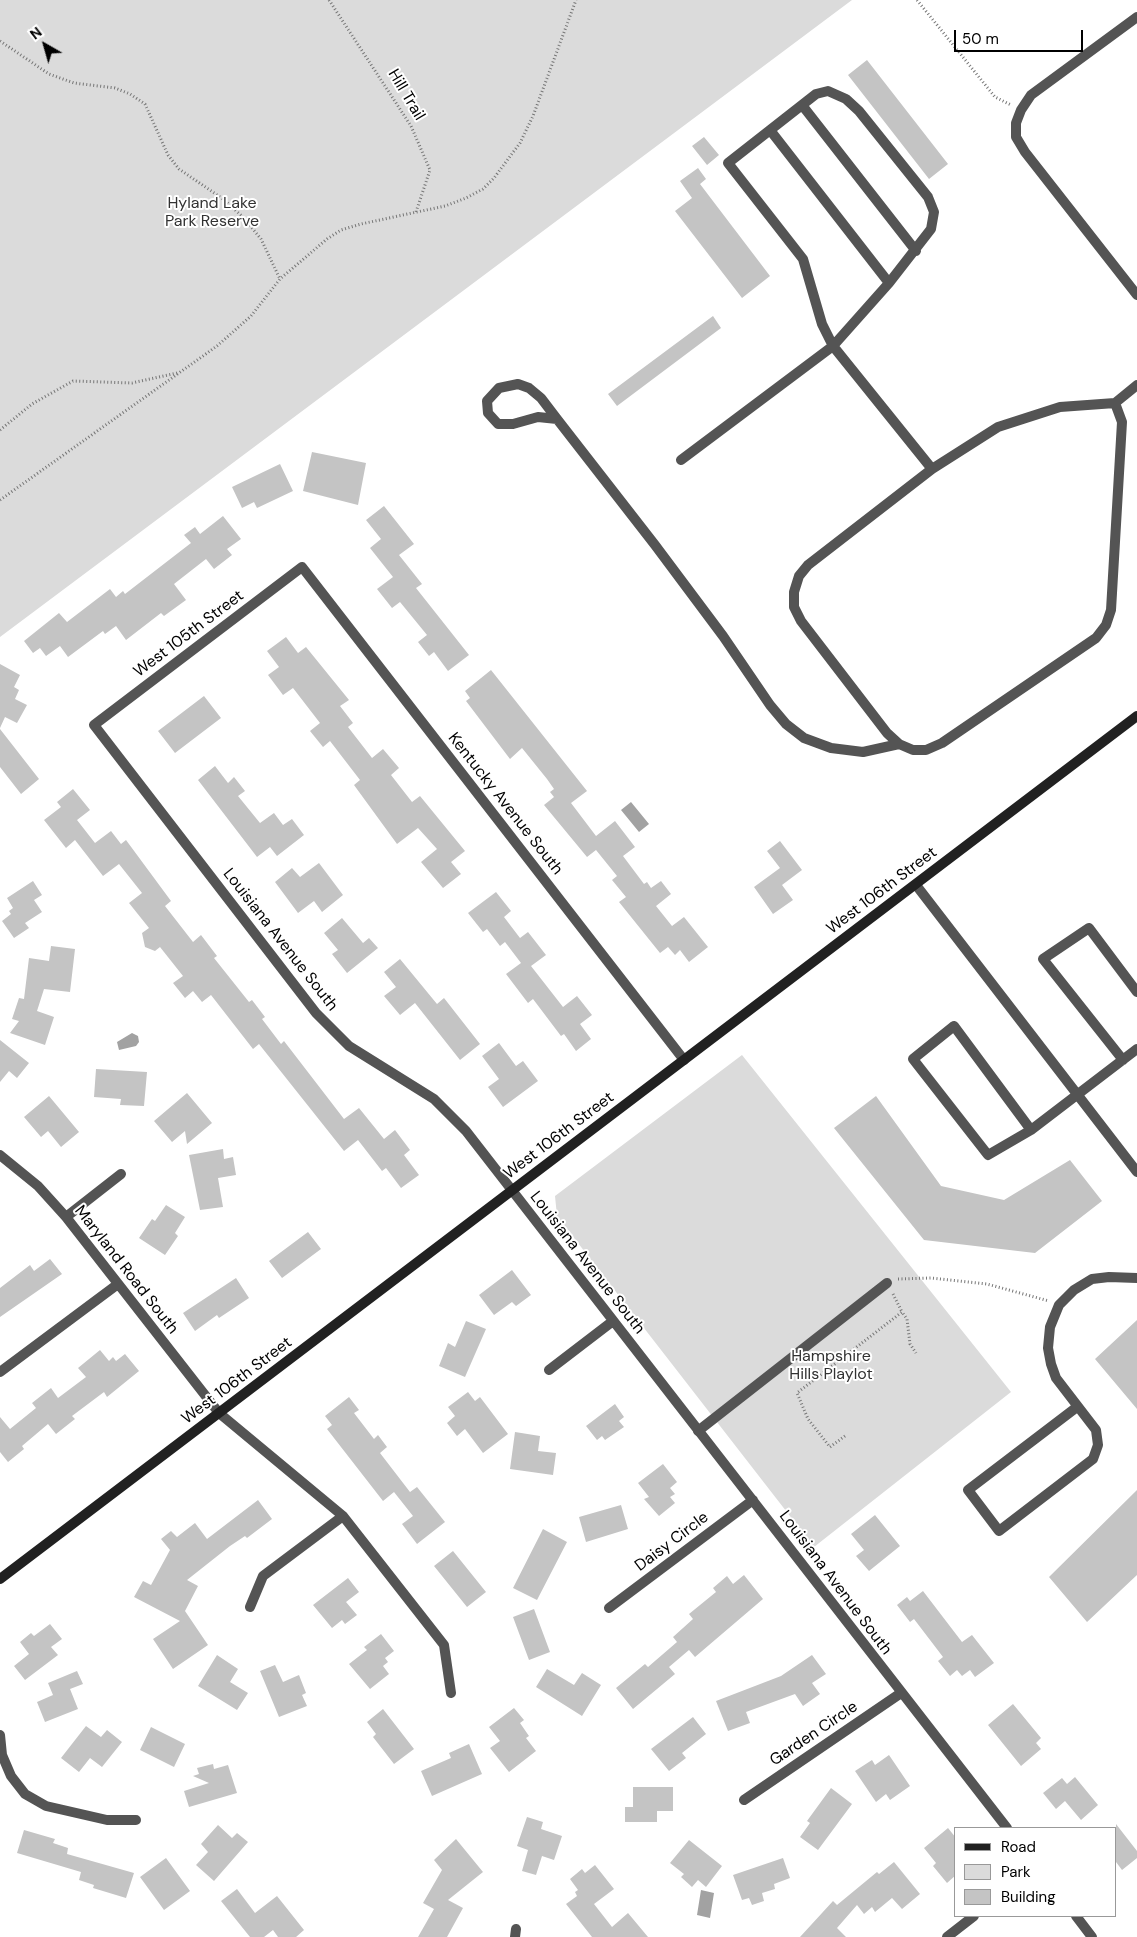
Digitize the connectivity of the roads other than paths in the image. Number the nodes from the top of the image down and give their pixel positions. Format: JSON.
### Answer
{"nodes":[{"id":1,"x":1137,"y":17,"type":"edge"},
{"id":2,"x":802,"y":104,"type":"junction"},
{"id":3,"x":770,"y":130,"type":"junction"},
{"id":4,"x":916,"y":250,"type":"junction"},
{"id":5,"x":889,"y":283,"type":"junction"},
{"id":6,"x":1137,"y":295,"type":"edge"},
{"id":7,"x":833,"y":346,"type":"junction"},
{"id":8,"x":1137,"y":385,"type":"edge"},
{"id":9,"x":1115,"y":403,"type":"junction"},
{"id":10,"x":557,"y":419,"type":"junction"},
{"id":11,"x":681,"y":460,"type":"dead end"},
{"id":12,"x":932,"y":469,"type":"junction"},
{"id":13,"x":302,"y":567,"type":"joint"},
{"id":14,"x":1137,"y":716,"type":"edge"},
{"id":15,"x":94,"y":725,"type":"joint"},
{"id":16,"x":899,"y":744,"type":"junction"},
{"id":17,"x":916,"y":885,"type":"junction"},
{"id":18,"x":1137,"y":992,"type":"edge"},
{"id":19,"x":1137,"y":1049,"type":"edge"},
{"id":20,"x":684,"y":1060,"type":"junction"},
{"id":21,"x":1123,"y":1060,"type":"junction"},
{"id":22,"x":1078,"y":1095,"type":"junction"},
{"id":23,"x":1031,"y":1130,"type":"junction"},
{"id":24,"x":0,"y":1155,"type":"edge"},
{"id":25,"x":1137,"y":1172,"type":"edge"},
{"id":26,"x":121,"y":1174,"type":"dead end"},
{"id":27,"x":512,"y":1191,"type":"junction"},
{"id":28,"x":66,"y":1217,"type":"junction"},
{"id":29,"x":1137,"y":1278,"type":"edge"},
{"id":30,"x":887,"y":1283,"type":"road end"},
{"id":31,"x":118,"y":1284,"type":"junction"},
{"id":32,"x":613,"y":1321,"type":"junction"},
{"id":33,"x":549,"y":1370,"type":"dead end"},
{"id":34,"x":0,"y":1372,"type":"edge"},
{"id":35,"x":1077,"y":1406,"type":"junction"},
{"id":36,"x":218,"y":1413,"type":"junction"},
{"id":37,"x":698,"y":1431,"type":"junction"},
{"id":38,"x":753,"y":1500,"type":"junction"},
{"id":39,"x":343,"y":1516,"type":"junction"},
{"id":40,"x":0,"y":1580,"type":"edge"},
{"id":41,"x":250,"y":1607,"type":"dead end"},
{"id":42,"x":609,"y":1608,"type":"dead end"},
{"id":43,"x":451,"y":1693,"type":"dead end"},
{"id":44,"x":900,"y":1693,"type":"junction"},
{"id":45,"x":0,"y":1735,"type":"edge"},
{"id":46,"x":744,"y":1800,"type":"dead end"},
{"id":47,"x":136,"y":1820,"type":"dead end"},
{"id":48,"x":1006,"y":1827,"type":"edge"},
{"id":49,"x":973,"y":1917,"type":"edge"},
{"id":50,"x":1077,"y":1917,"type":"edge"},
{"id":51,"x":947,"y":1937,"type":"edge"},
{"id":52,"x":1092,"y":1937,"type":"edge"}],
"edges":[{"from":1,"to":6,"type":"street"},
{"from":2,"to":3,"type":"street"},
{"from":2,"to":4,"type":"street"},
{"from":2,"to":4,"type":"street"},
{"from":3,"to":5,"type":"street"},
{"from":3,"to":7,"type":"street"},
{"from":4,"to":5,"type":"street"},
{"from":5,"to":7,"type":"street"},
{"from":7,"to":11,"type":"street"},
{"from":7,"to":12,"type":"street"},
{"from":8,"to":9,"type":"street"},
{"from":9,"to":12,"type":"street"},
{"from":9,"to":16,"type":"street"},
{"from":10,"to":10,"type":"street"},
{"from":10,"to":16,"type":"street"},
{"from":12,"to":16,"type":"street"},
{"from":13,"to":15,"type":"street","name":"West 105th Street"},
{"from":13,"to":20,"type":"street","name":"Kentucky Avenue South"},
{"from":14,"to":17,"type":"street","name":"West 106th Street"},
{"from":15,"to":27,"type":"street","name":"Louisiana Avenue South"},
{"from":17,"to":20,"type":"street","name":"West 106th Street"},
{"from":17,"to":22,"type":"street"},
{"from":18,"to":21,"type":"street"},
{"from":19,"to":21,"type":"street"},
{"from":20,"to":27,"type":"street","name":"West 106th Street"},
{"from":21,"to":22,"type":"street"},
{"from":22,"to":23,"type":"street"},
{"from":22,"to":25,"type":"street"},
{"from":23,"to":23,"type":"street"},
{"from":24,"to":28,"type":"street","name":"Maryland Road South"},
{"from":26,"to":28,"type":"street"},
{"from":27,"to":32,"type":"street","name":"Louisiana Avenue South"},
{"from":27,"to":36,"type":"street","name":"West 106th Street"},
{"from":28,"to":31,"type":"street","name":"Maryland Road South"},
{"from":29,"to":35,"type":"street"},
{"from":30,"to":37,"type":"street"},
{"from":31,"to":34,"type":"street"},
{"from":31,"to":36,"type":"street","name":"Maryland Road South"},
{"from":32,"to":33,"type":"street"},
{"from":32,"to":37,"type":"street","name":"Louisiana Avenue South"},
{"from":35,"to":35,"type":"street"},
{"from":36,"to":39,"type":"street","name":"Maryland Road South"},
{"from":36,"to":40,"type":"street","name":"West 106th Street"},
{"from":37,"to":38,"type":"street","name":"Louisiana Avenue South"},
{"from":38,"to":42,"type":"street","name":"Daisy Circle"},
{"from":38,"to":44,"type":"street","name":"Louisiana Avenue South"},
{"from":39,"to":41,"type":"street"},
{"from":39,"to":43,"type":"street","name":"Maryland Road South"},
{"from":44,"to":46,"type":"street","name":"Garden Circle"},
{"from":44,"to":48,"type":"street","name":"Louisiana Avenue South"},
{"from":45,"to":47,"type":"street"},
{"from":49,"to":51,"type":"street"},
{"from":50,"to":52,"type":"street"}]}
